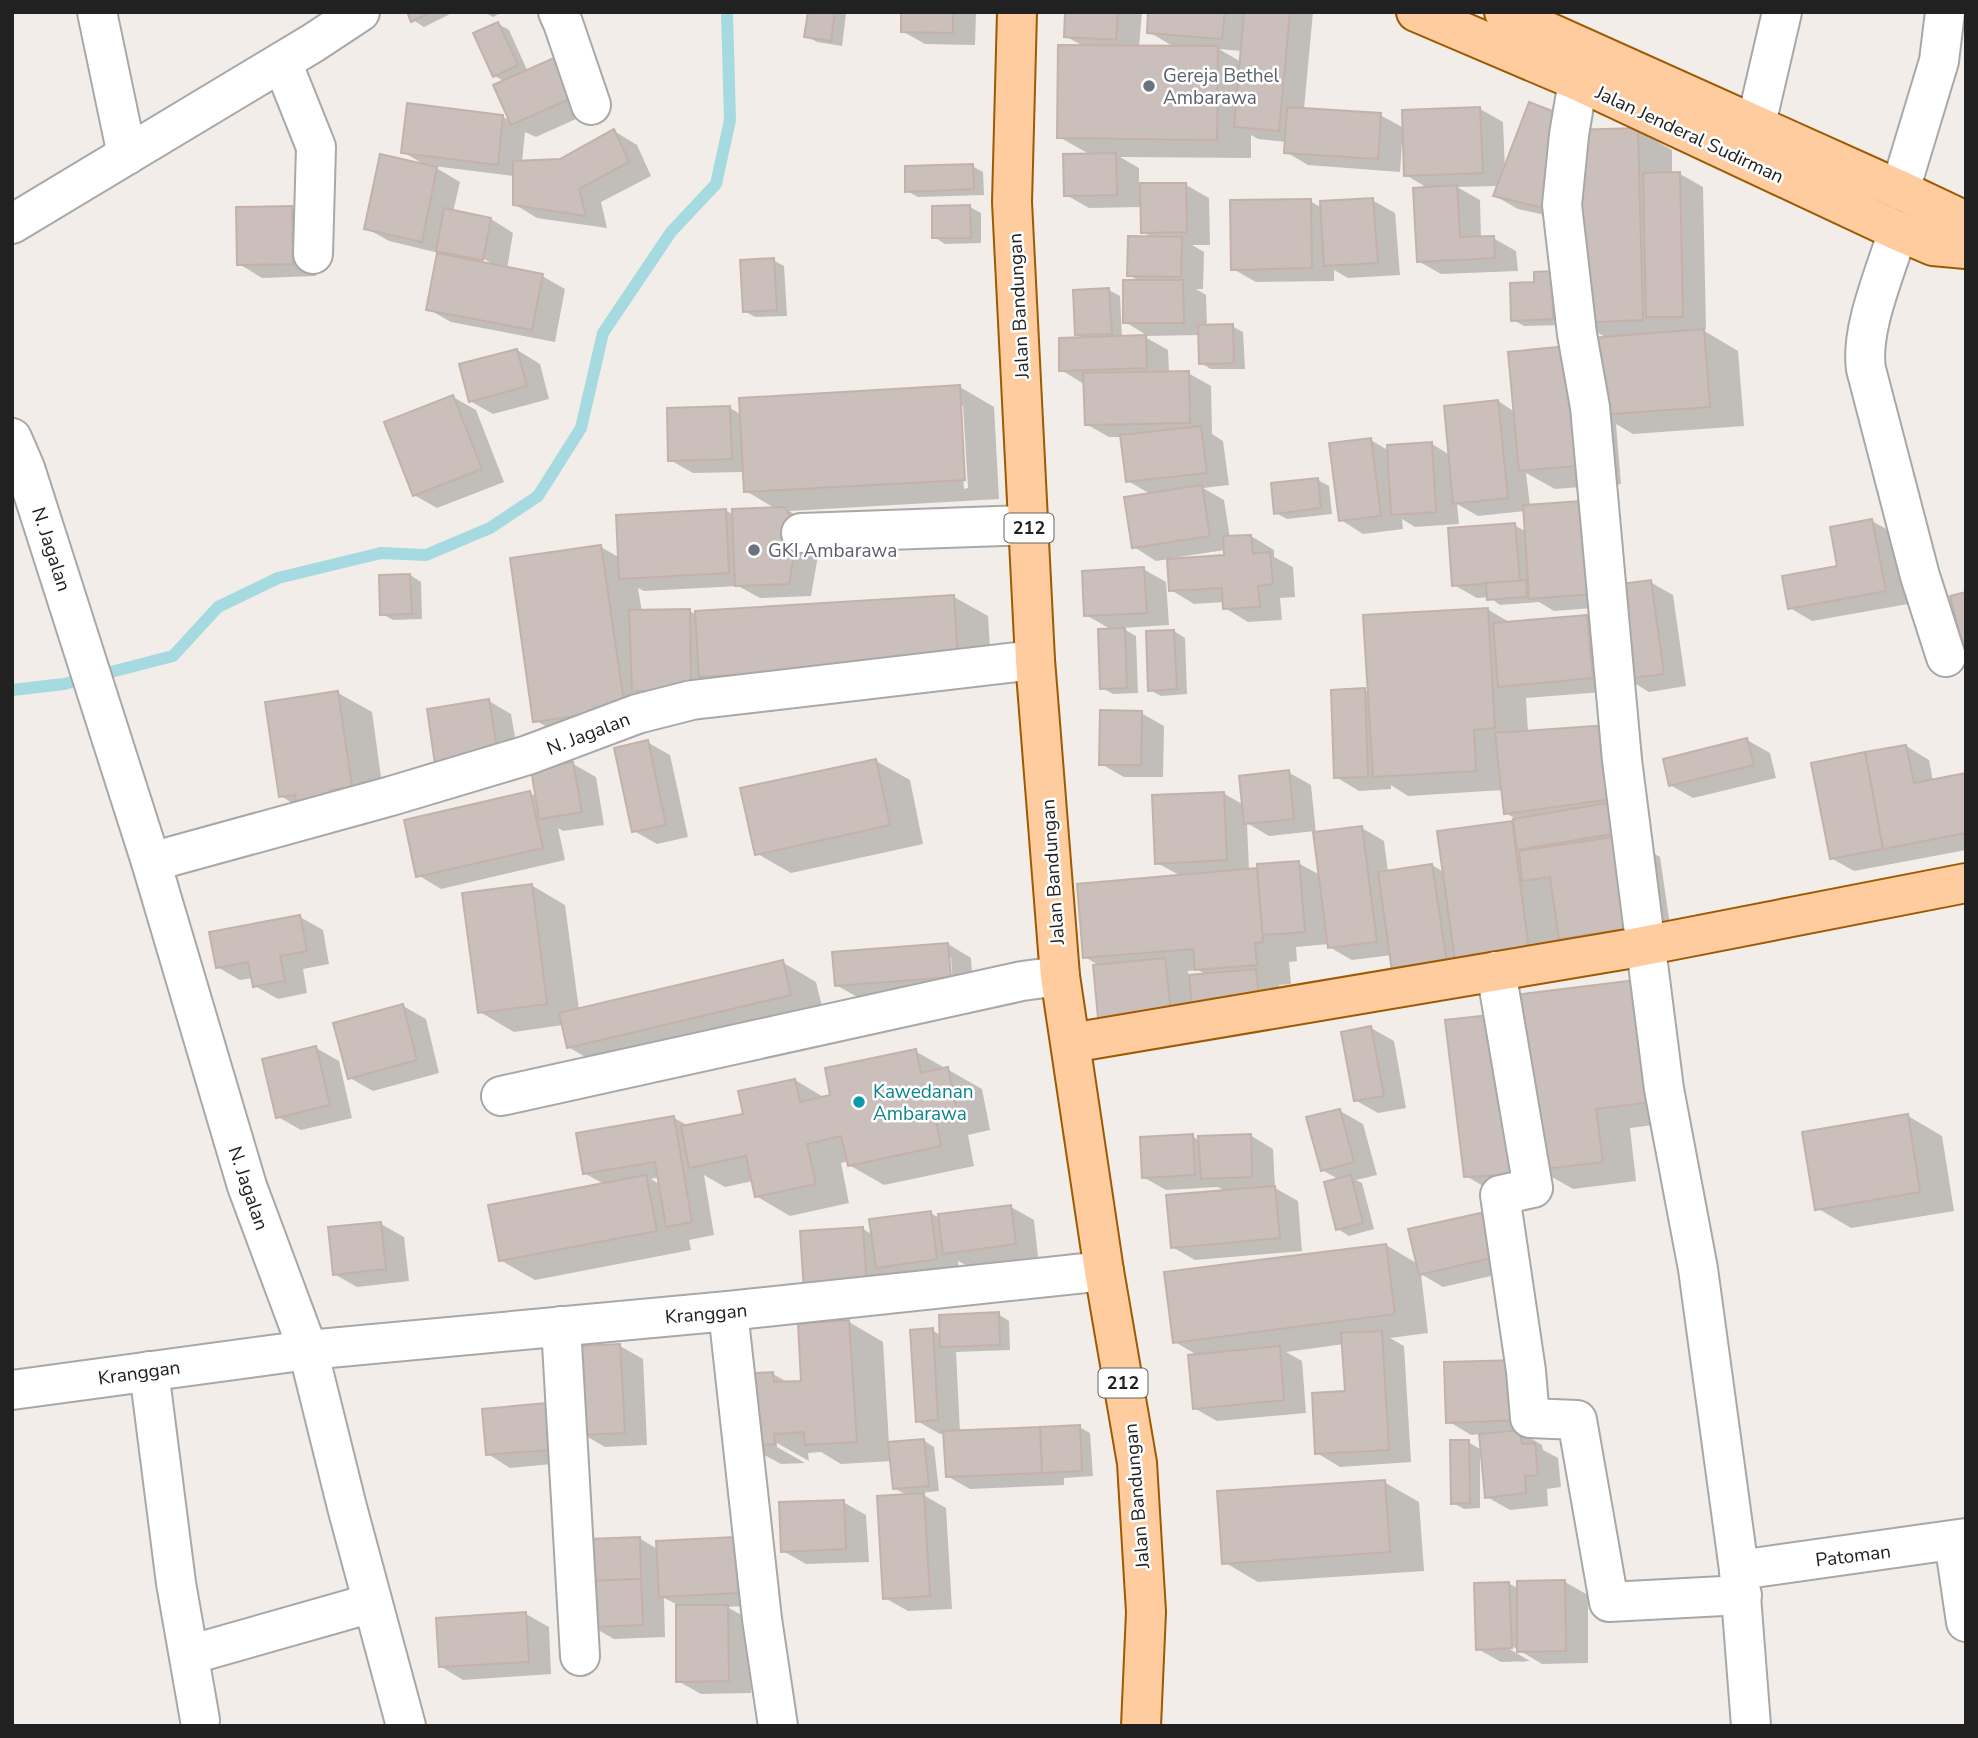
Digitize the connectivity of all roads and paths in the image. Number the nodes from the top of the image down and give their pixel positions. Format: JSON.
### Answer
{"nodes":[{"id":1,"x":97,"y":12,"type":"edge"},
{"id":2,"x":360,"y":12,"type":"edge"},
{"id":3,"x":558,"y":12,"type":"edge"},
{"id":4,"x":1017,"y":12,"type":"edge"},
{"id":5,"x":1416,"y":12,"type":"edge"},
{"id":6,"x":1504,"y":12,"type":"edge"},
{"id":7,"x":1782,"y":12,"type":"edge"},
{"id":8,"x":1945,"y":12,"type":"edge"},
{"id":9,"x":282,"y":62,"type":"junction"},
{"id":10,"x":1578,"y":81,"type":"junction"},
{"id":11,"x":591,"y":105,"type":"dead end"},
{"id":12,"x":1756,"y":124,"type":"junction"},
{"id":13,"x":127,"y":155,"type":"junction"},
{"id":14,"x":1900,"y":190,"type":"junction"},
{"id":15,"x":12,"y":224,"type":"edge"},
{"id":16,"x":1963,"y":227,"type":"edge"},
{"id":17,"x":1898,"y":231,"type":"junction"},
{"id":18,"x":313,"y":254,"type":"dead end"},
{"id":19,"x":12,"y":438,"type":"edge"},
{"id":20,"x":1029,"y":525,"type":"junction"},
{"id":21,"x":801,"y":533,"type":"dead end"},
{"id":22,"x":1945,"y":657,"type":"dead end"},
{"id":23,"x":1035,"y":660,"type":"junction"},
{"id":24,"x":151,"y":862,"type":"junction"},
{"id":25,"x":1966,"y":883,"type":"edge"},
{"id":26,"x":1646,"y":946,"type":"junction"},
{"id":27,"x":1496,"y":971,"type":"junction"},
{"id":28,"x":1060,"y":976,"type":"junction"},
{"id":29,"x":1071,"y":1043,"type":"junction"},
{"id":30,"x":501,"y":1096,"type":"dead end"},
{"id":31,"x":1104,"y":1271,"type":"junction"},
{"id":32,"x":728,"y":1311,"type":"junction"},
{"id":33,"x":561,"y":1326,"type":"junction"},
{"id":34,"x":308,"y":1350,"type":"junction"},
{"id":35,"x":149,"y":1371,"type":"junction"},
{"id":36,"x":12,"y":1390,"type":"edge"},
{"id":37,"x":1960,"y":1539,"type":"edge"},
{"id":38,"x":1741,"y":1582,"type":"junction"},
{"id":39,"x":372,"y":1603,"type":"junction"},
{"id":40,"x":1966,"y":1622,"type":"edge"},
{"id":41,"x":188,"y":1655,"type":"junction"},
{"id":42,"x":580,"y":1656,"type":"dead end"},
{"id":43,"x":200,"y":1720,"type":"dead end"},
{"id":44,"x":406,"y":1726,"type":"edge"},
{"id":45,"x":778,"y":1726,"type":"edge"},
{"id":46,"x":1141,"y":1726,"type":"edge"},
{"id":47,"x":1752,"y":1726,"type":"edge"}],
"edges":[{"from":1,"to":13,"type":"street"},
{"from":2,"to":9,"type":"street"},
{"from":3,"to":11,"type":"street"},
{"from":4,"to":20,"type":"main road","name":"Jalan Bandungan","number":"212"},
{"from":5,"to":10,"type":"main road","name":"Jalan Jenderal Sudirman"},
{"from":6,"to":12,"type":"main road","name":"Jalan Jenderal Sudirman"},
{"from":7,"to":12,"type":"street"},
{"from":8,"to":14,"type":"street"},
{"from":9,"to":13,"type":"street"},
{"from":9,"to":18,"type":"street"},
{"from":10,"to":17,"type":"main road","name":"Jalan Jenderal Sudirman"},
{"from":10,"to":26,"type":"street"},
{"from":12,"to":14,"type":"main road","name":"Jalan Jenderal Sudirman"},
{"from":13,"to":15,"type":"street"},
{"from":14,"to":16,"type":"main road","name":"Jalan Jenderal Sudirman"},
{"from":16,"to":17,"type":"main road","name":"Jalan Jenderal Sudirman"},
{"from":17,"to":22,"type":"street"},
{"from":19,"to":24,"type":"street","name":"N. Jagalan"},
{"from":20,"to":21,"type":"street"},
{"from":20,"to":23,"type":"main road","name":"Jalan Bandungan","number":"212"},
{"from":23,"to":24,"type":"street","name":"N. Jagalan"},
{"from":23,"to":28,"type":"main road","name":"Jalan Bandungan","number":"212"},
{"from":24,"to":34,"type":"street","name":"N. Jagalan"},
{"from":25,"to":26,"type":"main road"},
{"from":26,"to":27,"type":"main road"},
{"from":26,"to":38,"type":"street"},
{"from":27,"to":29,"type":"main road"},
{"from":27,"to":38,"type":"street","name":"Patoman"},
{"from":28,"to":29,"type":"main road","name":"Jalan Bandungan","number":"212"},
{"from":28,"to":30,"type":"street"},
{"from":29,"to":31,"type":"main road","name":"Jalan Bandungan","number":"212"},
{"from":31,"to":32,"type":"street","name":"Kranggan"},
{"from":31,"to":46,"type":"main road","name":"Jalan Bandungan","number":"212"},
{"from":32,"to":33,"type":"street","name":"Kranggan"},
{"from":32,"to":45,"type":"street"},
{"from":33,"to":34,"type":"street","name":"Kranggan"},
{"from":33,"to":42,"type":"street"},
{"from":34,"to":35,"type":"street","name":"Kranggan"},
{"from":34,"to":39,"type":"street"},
{"from":35,"to":36,"type":"street","name":"Kranggan"},
{"from":35,"to":41,"type":"street"},
{"from":37,"to":38,"type":"street","name":"Patoman"},
{"from":37,"to":40,"type":"street"},
{"from":38,"to":47,"type":"street"},
{"from":39,"to":41,"type":"street"},
{"from":39,"to":44,"type":"street"},
{"from":41,"to":43,"type":"street"}]}
